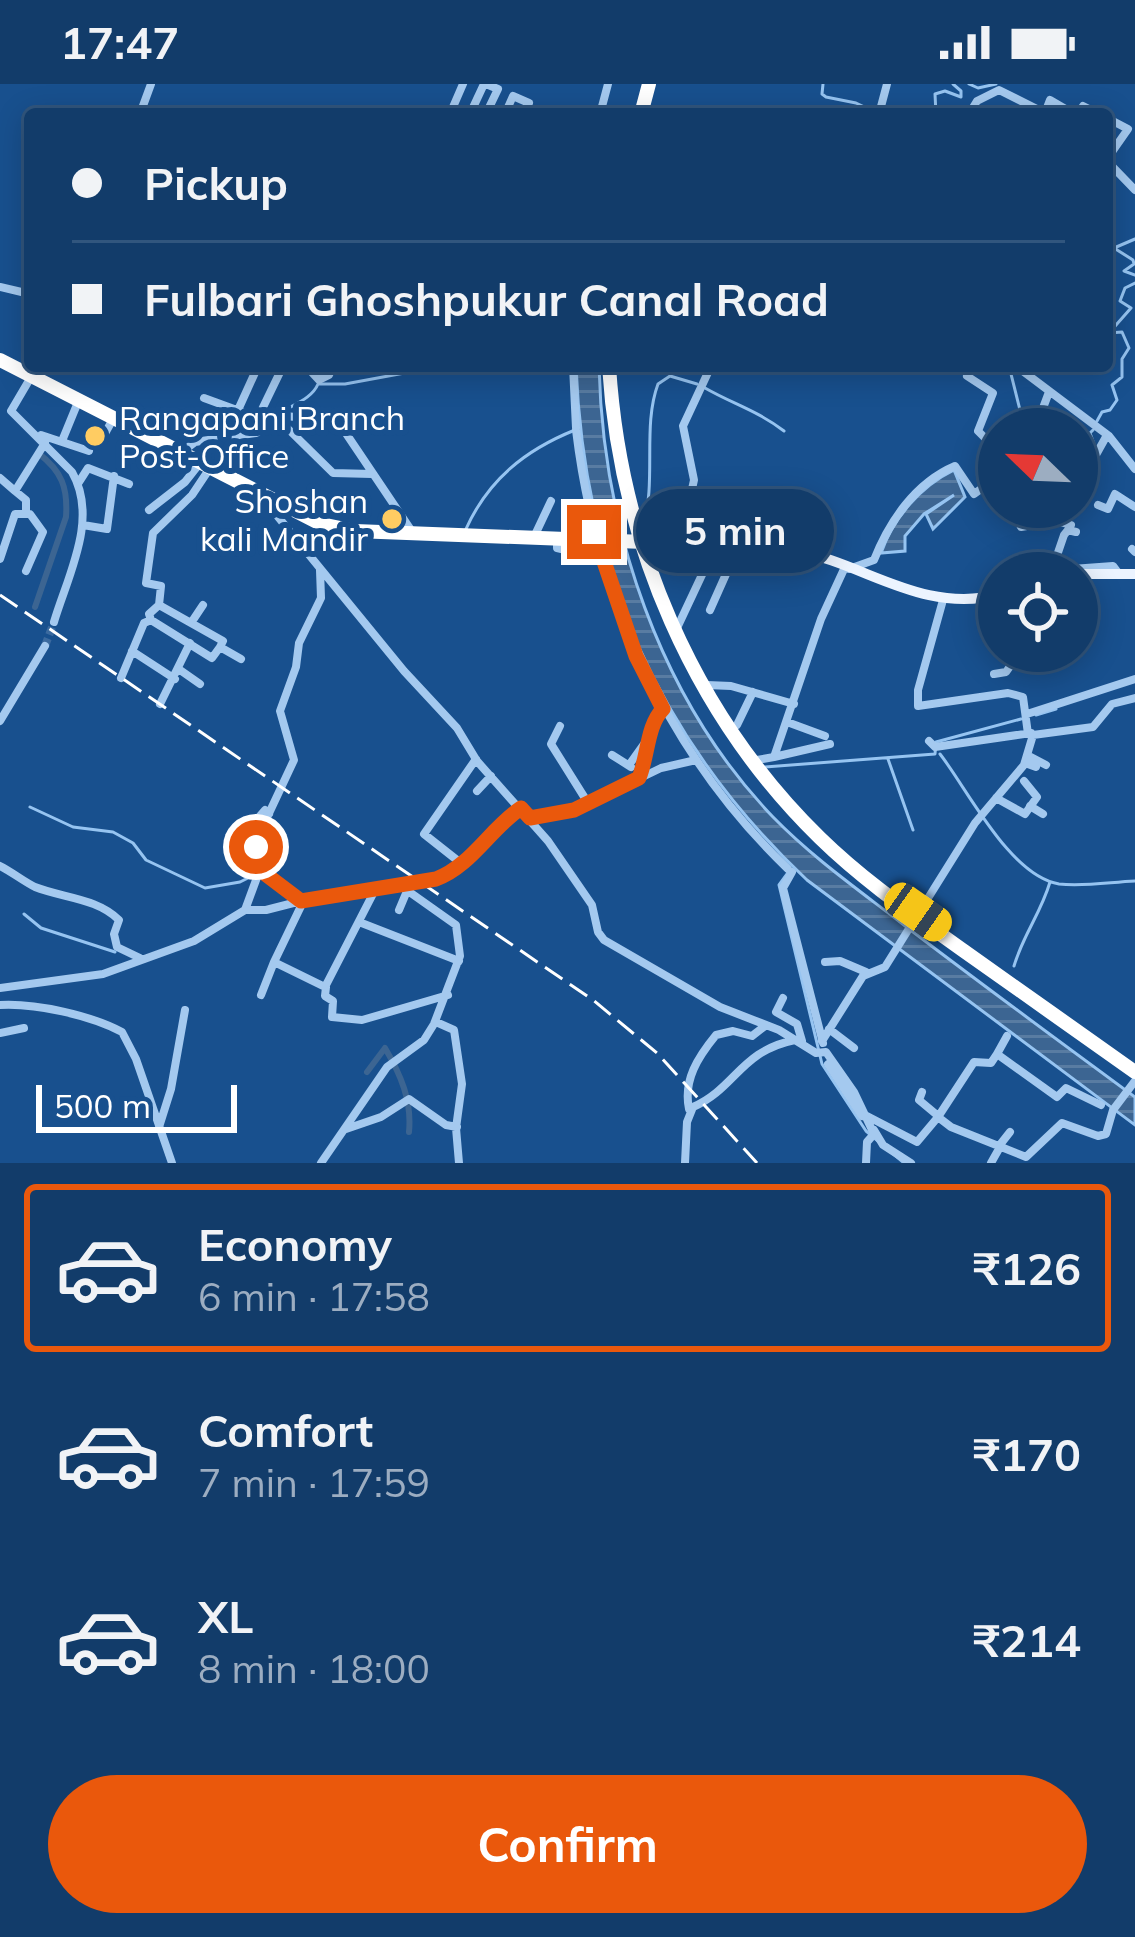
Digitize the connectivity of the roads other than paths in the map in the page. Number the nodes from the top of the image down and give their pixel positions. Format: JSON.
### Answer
{"nodes":[{"id":1,"x":486,"y":84,"type":"edge"},
{"id":2,"x":1022,"y":84,"type":"edge"},
{"id":3,"x":1007,"y":92,"type":"junction"},
{"id":4,"x":489,"y":108,"type":"edge"},
{"id":5,"x":508,"y":108,"type":"edge"},
{"id":6,"x":527,"y":108,"type":"edge"},
{"id":7,"x":972,"y":108,"type":"edge"},
{"id":8,"x":1036,"y":108,"type":"edge"},
{"id":9,"x":1113,"y":166,"type":"edge"},
{"id":10,"x":1135,"y":190,"type":"edge"},
{"id":11,"x":0,"y":360,"type":"edge"},
{"id":12,"x":255,"y":372,"type":"edge"},
{"id":13,"x":281,"y":372,"type":"edge"},
{"id":14,"x":573,"y":372,"type":"edge"},
{"id":15,"x":612,"y":372,"type":"edge"},
{"id":16,"x":708,"y":372,"type":"edge"},
{"id":17,"x":1023,"y":372,"type":"edge"},
{"id":18,"x":967,"y":376,"type":"dead end"},
{"id":19,"x":32,"y":377,"type":"junction"},
{"id":20,"x":1048,"y":392,"type":"junction"},
{"id":21,"x":204,"y":398,"type":"dead end"},
{"id":22,"x":78,"y":402,"type":"junction"},
{"id":23,"x":987,"y":408,"type":"edge"},
{"id":24,"x":1041,"y":408,"type":"edge"},
{"id":25,"x":238,"y":410,"type":"junction"},
{"id":26,"x":11,"y":411,"type":"junction"},
{"id":27,"x":278,"y":418,"type":"junction"},
{"id":28,"x":0,"y":419,"type":"edge"},
{"id":29,"x":113,"y":419,"type":"junction"},
{"id":30,"x":253,"y":424,"type":"junction"},
{"id":31,"x":33,"y":433,"type":"junction"},
{"id":32,"x":1107,"y":435,"type":"junction"},
{"id":33,"x":103,"y":437,"type":"dead end"},
{"id":34,"x":62,"y":441,"type":"junction"},
{"id":35,"x":45,"y":443,"type":"junction"},
{"id":36,"x":89,"y":451,"type":"dead end"},
{"id":37,"x":1098,"y":451,"type":"edge"},
{"id":38,"x":181,"y":453,"type":"junction"},
{"id":39,"x":205,"y":466,"type":"junction"},
{"id":40,"x":1135,"y":469,"type":"edge"},
{"id":41,"x":372,"y":474,"type":"junction"},
{"id":42,"x":114,"y":476,"type":"junction"},
{"id":43,"x":0,"y":478,"type":"edge"},
{"id":44,"x":79,"y":483,"type":"junction"},
{"id":45,"x":129,"y":484,"type":"dead end"},
{"id":46,"x":15,"y":491,"type":"junction"},
{"id":47,"x":978,"y":491,"type":"edge"},
{"id":48,"x":261,"y":494,"type":"junction"},
{"id":49,"x":551,"y":501,"type":"dead end"},
{"id":50,"x":705,"y":502,"type":"dead end"},
{"id":51,"x":691,"y":505,"type":"junction"},
{"id":52,"x":1098,"y":505,"type":"dead end"},
{"id":53,"x":1135,"y":507,"type":"edge"},
{"id":54,"x":148,"y":510,"type":"dead end"},
{"id":55,"x":26,"y":513,"type":"junction"},
{"id":56,"x":83,"y":525,"type":"junction"},
{"id":57,"x":1072,"y":528,"type":"edge"},
{"id":58,"x":413,"y":533,"type":"junction"},
{"id":59,"x":639,"y":535,"type":"junction"},
{"id":60,"x":534,"y":538,"type":"junction"},
{"id":61,"x":597,"y":541,"type":"junction"},
{"id":62,"x":680,"y":544,"type":"junction"},
{"id":63,"x":716,"y":545,"type":"junction"},
{"id":64,"x":739,"y":545,"type":"junction"},
{"id":65,"x":1058,"y":552,"type":"edge"},
{"id":66,"x":0,"y":559,"type":"edge"},
{"id":67,"x":847,"y":568,"type":"junction"},
{"id":68,"x":321,"y":569,"type":"junction"},
{"id":69,"x":26,"y":571,"type":"dead end"},
{"id":70,"x":1098,"y":574,"type":"edge"},
{"id":71,"x":1135,"y":574,"type":"edge"},
{"id":72,"x":978,"y":599,"type":"edge"},
{"id":73,"x":943,"y":600,"type":"junction"},
{"id":74,"x":159,"y":605,"type":"junction"},
{"id":75,"x":203,"y":605,"type":"dead end"},
{"id":76,"x":710,"y":610,"type":"dead end"},
{"id":77,"x":151,"y":620,"type":"junction"},
{"id":78,"x":54,"y":622,"type":"tunnel mouth"},
{"id":79,"x":191,"y":622,"type":"junction"},
{"id":80,"x":677,"y":628,"type":"junction"},
{"id":81,"x":190,"y":643,"type":"junction"},
{"id":82,"x":45,"y":646,"type":"tunnel mouth"},
{"id":83,"x":220,"y":647,"type":"junction"},
{"id":84,"x":132,"y":651,"type":"junction"},
{"id":85,"x":241,"y":659,"type":"dead end"},
{"id":86,"x":1002,"y":672,"type":"edge"},
{"id":87,"x":177,"y":674,"type":"junction"},
{"id":88,"x":994,"y":674,"type":"dead end"},
{"id":89,"x":122,"y":678,"type":"dead end"},
{"id":90,"x":1135,"y":679,"type":"edge"},
{"id":91,"x":200,"y":684,"type":"dead end"},
{"id":92,"x":707,"y":685,"type":"junction"},
{"id":93,"x":753,"y":692,"type":"junction"},
{"id":94,"x":1135,"y":698,"type":"edge"},
{"id":95,"x":160,"y":704,"type":"dead end"},
{"id":96,"x":794,"y":704,"type":"junction"},
{"id":97,"x":663,"y":709,"type":"junction"},
{"id":98,"x":1027,"y":716,"type":"junction"},
{"id":99,"x":0,"y":719,"type":"edge"},
{"id":100,"x":787,"y":722,"type":"junction"},
{"id":101,"x":737,"y":725,"type":"dead end"},
{"id":102,"x":560,"y":726,"type":"dead end"},
{"id":103,"x":1031,"y":733,"type":"junction"},
{"id":104,"x":652,"y":734,"type":"junction"},
{"id":105,"x":934,"y":745,"type":"dead end"},
{"id":106,"x":612,"y":755,"type":"dead end"},
{"id":107,"x":697,"y":759,"type":"junction"},
{"id":108,"x":1026,"y":759,"type":"junction"},
{"id":109,"x":482,"y":763,"type":"junction"},
{"id":110,"x":629,"y":765,"type":"junction"},
{"id":111,"x":763,"y":765,"type":"junction"},
{"id":112,"x":1041,"y":766,"type":"dead end"},
{"id":113,"x":491,"y":776,"type":"junction"},
{"id":114,"x":640,"y":776,"type":"junction"},
{"id":115,"x":1024,"y":781,"type":"dead end"},
{"id":116,"x":477,"y":791,"type":"dead end"},
{"id":117,"x":996,"y":798,"type":"junction"},
{"id":118,"x":588,"y":803,"type":"junction"},
{"id":119,"x":1030,"y":806,"type":"junction"},
{"id":120,"x":521,"y":808,"type":"junction"},
{"id":121,"x":1043,"y":814,"type":"dead end"},
{"id":122,"x":530,"y":818,"type":"junction"},
{"id":123,"x":461,"y":865,"type":"junction"},
{"id":124,"x":0,"y":866,"type":"edge"},
{"id":125,"x":258,"y":872,"type":"junction"},
{"id":126,"x":406,"y":886,"type":"junction"},
{"id":127,"x":376,"y":888,"type":"junction"},
{"id":128,"x":301,"y":901,"type":"junction"},
{"id":129,"x":245,"y":910,"type":"junction"},
{"id":130,"x":399,"y":910,"type":"dead end"},
{"id":131,"x":915,"y":919,"type":"junction"},
{"id":132,"x":359,"y":922,"type":"junction"},
{"id":133,"x":135,"y":960,"type":"junction"},
{"id":134,"x":459,"y":961,"type":"junction"},
{"id":135,"x":274,"y":962,"type":"junction"},
{"id":136,"x":825,"y":962,"type":"dead end"},
{"id":137,"x":868,"y":973,"type":"junction"},
{"id":138,"x":326,"y":987,"type":"junction"},
{"id":139,"x":0,"y":988,"type":"edge"},
{"id":140,"x":261,"y":995,"type":"dead end"},
{"id":141,"x":448,"y":995,"type":"junction"},
{"id":142,"x":783,"y":998,"type":"dead end"},
{"id":143,"x":0,"y":1005,"type":"edge"},
{"id":144,"x":185,"y":1010,"type":"dead end"},
{"id":145,"x":841,"y":1011,"type":"junction"},
{"id":146,"x":850,"y":1019,"type":"dead end"},
{"id":147,"x":435,"y":1021,"type":"junction"},
{"id":148,"x":765,"y":1026,"type":"junction"},
{"id":149,"x":24,"y":1028,"type":"dead end"},
{"id":150,"x":829,"y":1029,"type":"junction"},
{"id":151,"x":0,"y":1033,"type":"edge"},
{"id":152,"x":1007,"y":1036,"type":"dead end"},
{"id":153,"x":799,"y":1040,"type":"junction"},
{"id":154,"x":854,"y":1048,"type":"dead end"},
{"id":155,"x":822,"y":1049,"type":"junction"},
{"id":156,"x":997,"y":1054,"type":"junction"},
{"id":157,"x":1135,"y":1073,"type":"edge"},
{"id":158,"x":922,"y":1092,"type":"dead end"},
{"id":159,"x":1101,"y":1105,"type":"dead end"},
{"id":160,"x":690,"y":1111,"type":"junction"},
{"id":161,"x":938,"y":1116,"type":"junction"},
{"id":162,"x":865,"y":1118,"type":"junction"},
{"id":163,"x":457,"y":1126,"type":"junction"},
{"id":164,"x":158,"y":1128,"type":"junction"},
{"id":165,"x":345,"y":1128,"type":"junction"},
{"id":166,"x":1010,"y":1132,"type":"dead end"},
{"id":167,"x":873,"y":1134,"type":"junction"},
{"id":168,"x":1000,"y":1147,"type":"junction"},
{"id":169,"x":172,"y":1163,"type":"edge"},
{"id":170,"x":322,"y":1163,"type":"edge"},
{"id":171,"x":459,"y":1163,"type":"edge"},
{"id":172,"x":685,"y":1163,"type":"edge"},
{"id":173,"x":866,"y":1163,"type":"edge"},
{"id":174,"x":911,"y":1163,"type":"edge"},
{"id":175,"x":991,"y":1163,"type":"edge"}],
"edges":[{"from":1,"to":4,"type":"street"},
{"from":2,"to":3,"type":"street"},
{"from":3,"to":7,"type":"street"},
{"from":3,"to":8,"type":"street"},
{"from":5,"to":6,"type":"street"},
{"from":9,"to":10,"type":"street"},
{"from":11,"to":19,"type":"highway"},
{"from":12,"to":25,"type":"street"},
{"from":13,"to":30,"type":"street"},
{"from":14,"to":61,"type":"street"},
{"from":15,"to":59,"type":"highway"},
{"from":16,"to":51,"type":"street"},
{"from":17,"to":20,"type":"street"},
{"from":18,"to":23,"type":"street"},
{"from":19,"to":22,"type":"highway"},
{"from":19,"to":26,"type":"street"},
{"from":20,"to":24,"type":"street"},
{"from":20,"to":32,"type":"street"},
{"from":21,"to":25,"type":"street"},
{"from":22,"to":29,"type":"highway"},
{"from":22,"to":34,"type":"street"},
{"from":25,"to":30,"type":"street"},
{"from":26,"to":28,"type":"street"},
{"from":26,"to":31,"type":"street"},
{"from":27,"to":30,"type":"street"},
{"from":27,"to":41,"type":"street"},
{"from":27,"to":41,"type":"street"},
{"from":29,"to":33,"type":"street"},
{"from":29,"to":38,"type":"highway"},
{"from":30,"to":38,"type":"street"},
{"from":31,"to":34,"type":"street"},
{"from":31,"to":35,"type":"street"},
{"from":32,"to":37,"type":"street"},
{"from":32,"to":40,"type":"street"},
{"from":34,"to":36,"type":"street"},
{"from":35,"to":44,"type":"street"},
{"from":35,"to":46,"type":"street"},
{"from":38,"to":39,"type":"highway"},
{"from":39,"to":48,"type":"highway"},
{"from":39,"to":54,"type":"street"},
{"from":39,"to":74,"type":"street"},
{"from":41,"to":58,"type":"street"},
{"from":42,"to":44,"type":"street"},
{"from":42,"to":45,"type":"street"},
{"from":42,"to":56,"type":"street"},
{"from":43,"to":46,"type":"street"},
{"from":44,"to":56,"type":"street"},
{"from":46,"to":55,"type":"street"},
{"from":47,"to":67,"type":"street"},
{"from":48,"to":58,"type":"highway"},
{"from":48,"to":68,"type":"street"},
{"from":49,"to":60,"type":"street"},
{"from":50,"to":51,"type":"street"},
{"from":51,"to":62,"type":"street"},
{"from":52,"to":53,"type":"street"},
{"from":55,"to":66,"type":"street"},
{"from":55,"to":69,"type":"street"},
{"from":56,"to":78,"type":"street"},
{"from":57,"to":65,"type":"street"},
{"from":58,"to":60,"type":"highway"},
{"from":59,"to":61,"type":"highway"},
{"from":59,"to":62,"type":"main road"},
{"from":59,"to":80,"type":"highway"},
{"from":59,"to":111,"type":"highway"},
{"from":60,"to":61,"type":"highway"},
{"from":61,"to":97,"type":"street"},
{"from":62,"to":63,"type":"main road"},
{"from":63,"to":64,"type":"main road"},
{"from":63,"to":80,"type":"street"},
{"from":64,"to":67,"type":"main road"},
{"from":64,"to":76,"type":"street"},
{"from":67,"to":73,"type":"main road"},
{"from":67,"to":96,"type":"street"},
{"from":68,"to":109,"type":"street"},
{"from":68,"to":125,"type":"street"},
{"from":70,"to":71,"type":"main road"},
{"from":72,"to":73,"type":"main road"},
{"from":73,"to":98,"type":"street"},
{"from":74,"to":77,"type":"street"},
{"from":74,"to":79,"type":"street"},
{"from":75,"to":79,"type":"street"},
{"from":77,"to":81,"type":"street"},
{"from":77,"to":84,"type":"street"},
{"from":79,"to":83,"type":"street"},
{"from":80,"to":92,"type":"highway"},
{"from":81,"to":83,"type":"street"},
{"from":81,"to":87,"type":"street"},
{"from":82,"to":99,"type":"street"},
{"from":83,"to":85,"type":"street"},
{"from":84,"to":87,"type":"street"},
{"from":84,"to":89,"type":"street"},
{"from":86,"to":88,"type":"street"},
{"from":87,"to":91,"type":"street"},
{"from":87,"to":95,"type":"street"},
{"from":90,"to":98,"type":"street"},
{"from":92,"to":93,"type":"street"},
{"from":92,"to":111,"type":"highway"},
{"from":93,"to":96,"type":"street"},
{"from":93,"to":101,"type":"street"},
{"from":94,"to":103,"type":"street"},
{"from":96,"to":100,"type":"street"},
{"from":97,"to":104,"type":"street"},
{"from":97,"to":107,"type":"street"},
{"from":98,"to":103,"type":"street"},
{"from":100,"to":111,"type":"street"},
{"from":100,"to":111,"type":"street"},
{"from":102,"to":118,"type":"street"},
{"from":103,"to":105,"type":"street"},
{"from":103,"to":108,"type":"street"},
{"from":104,"to":110,"type":"street"},
{"from":104,"to":114,"type":"street"},
{"from":106,"to":110,"type":"street"},
{"from":107,"to":114,"type":"street"},
{"from":107,"to":155,"type":"street"},
{"from":108,"to":112,"type":"street"},
{"from":108,"to":117,"type":"street"},
{"from":109,"to":113,"type":"street"},
{"from":109,"to":123,"type":"street"},
{"from":110,"to":114,"type":"street"},
{"from":111,"to":131,"type":"highway"},
{"from":113,"to":116,"type":"street"},
{"from":113,"to":120,"type":"street"},
{"from":114,"to":118,"type":"street"},
{"from":115,"to":119,"type":"street"},
{"from":117,"to":119,"type":"street"},
{"from":117,"to":131,"type":"street"},
{"from":118,"to":122,"type":"street"},
{"from":119,"to":121,"type":"street"},
{"from":120,"to":122,"type":"street"},
{"from":120,"to":123,"type":"street"},
{"from":122,"to":148,"type":"street"},
{"from":123,"to":126,"type":"street"},
{"from":124,"to":133,"type":"street"},
{"from":125,"to":128,"type":"street"},
{"from":125,"to":129,"type":"street"},
{"from":126,"to":127,"type":"street"},
{"from":126,"to":130,"type":"street"},
{"from":126,"to":134,"type":"street"},
{"from":127,"to":128,"type":"street"},
{"from":127,"to":132,"type":"street"},
{"from":128,"to":129,"type":"street"},
{"from":128,"to":135,"type":"street"},
{"from":129,"to":133,"type":"street"},
{"from":131,"to":137,"type":"street"},
{"from":131,"to":157,"type":"highway"},
{"from":132,"to":134,"type":"street"},
{"from":132,"to":138,"type":"street"},
{"from":133,"to":139,"type":"street"},
{"from":134,"to":141,"type":"street"},
{"from":135,"to":138,"type":"street"},
{"from":135,"to":140,"type":"street"},
{"from":136,"to":137,"type":"street"},
{"from":137,"to":145,"type":"street"},
{"from":138,"to":141,"type":"street"},
{"from":141,"to":147,"type":"street"},
{"from":142,"to":153,"type":"street"},
{"from":143,"to":164,"type":"street"},
{"from":144,"to":164,"type":"street"},
{"from":145,"to":146,"type":"street"},
{"from":145,"to":150,"type":"street"},
{"from":147,"to":163,"type":"street"},
{"from":147,"to":165,"type":"street"},
{"from":148,"to":153,"type":"street"},
{"from":148,"to":160,"type":"street"},
{"from":149,"to":151,"type":"street"},
{"from":150,"to":154,"type":"street"},
{"from":150,"to":155,"type":"street"},
{"from":152,"to":156,"type":"street"},
{"from":153,"to":155,"type":"street"},
{"from":153,"to":160,"type":"street"},
{"from":155,"to":162,"type":"street"},
{"from":156,"to":159,"type":"street"},
{"from":156,"to":161,"type":"street"},
{"from":157,"to":168,"type":"street"},
{"from":158,"to":161,"type":"street"},
{"from":160,"to":172,"type":"street"},
{"from":161,"to":162,"type":"street"},
{"from":161,"to":168,"type":"street"},
{"from":162,"to":167,"type":"street"},
{"from":163,"to":165,"type":"street"},
{"from":163,"to":171,"type":"street"},
{"from":164,"to":169,"type":"street"},
{"from":165,"to":170,"type":"street"},
{"from":166,"to":168,"type":"street"},
{"from":167,"to":173,"type":"street"},
{"from":167,"to":174,"type":"street"},
{"from":168,"to":175,"type":"street"}]}
